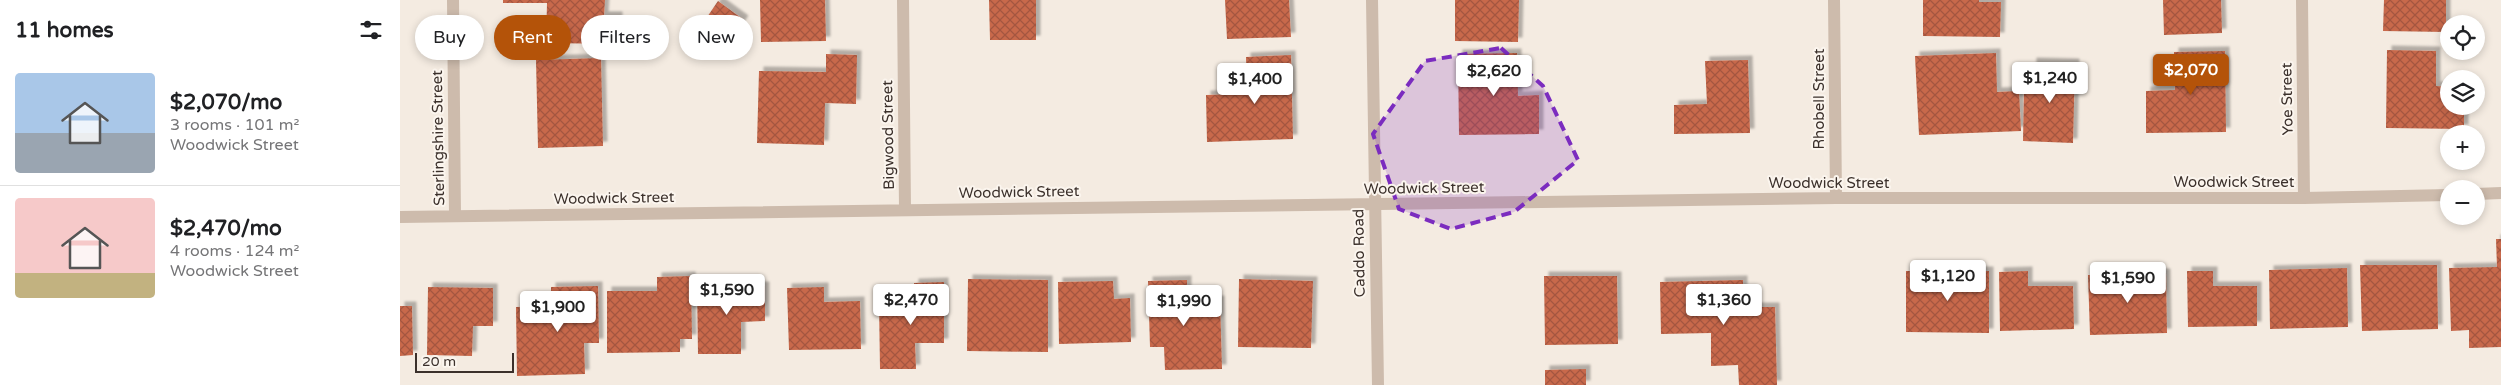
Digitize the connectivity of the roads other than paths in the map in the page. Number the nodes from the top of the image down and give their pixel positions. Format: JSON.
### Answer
{"nodes":[{"id":1,"x":453,"y":0,"type":"edge"},
{"id":2,"x":903,"y":0,"type":"edge"},
{"id":3,"x":1372,"y":0,"type":"edge"},
{"id":4,"x":1834,"y":0,"type":"edge"},
{"id":5,"x":2302,"y":0,"type":"edge"},
{"id":6,"x":2485,"y":194,"type":"edge"},
{"id":7,"x":2501,"y":194,"type":"edge"},
{"id":8,"x":2440,"y":195,"type":"edge"},
{"id":9,"x":1836,"y":198,"type":"junction"},
{"id":10,"x":2304,"y":198,"type":"junction"},
{"id":11,"x":1375,"y":205,"type":"junction"},
{"id":12,"x":905,"y":209,"type":"junction"},
{"id":13,"x":455,"y":216,"type":"junction"},
{"id":14,"x":400,"y":217,"type":"edge"},
{"id":15,"x":1378,"y":385,"type":"edge"}],
"edges":[{"from":1,"to":13,"type":"street","name":"Sterlingshire Street"},
{"from":2,"to":12,"type":"street","name":"Bigwood Street"},
{"from":3,"to":11,"type":"street","name":"Caddo Road"},
{"from":4,"to":9,"type":"street","name":"Rhobell Street"},
{"from":5,"to":10,"type":"street","name":"Yoe Street"},
{"from":6,"to":7,"type":"street"},
{"from":8,"to":10,"type":"street","name":"Woodwick Street"},
{"from":9,"to":10,"type":"street","name":"Woodwick Street"},
{"from":9,"to":11,"type":"street","name":"Woodwick Street"},
{"from":11,"to":12,"type":"street","name":"Woodwick Street"},
{"from":11,"to":15,"type":"street","name":"Caddo Road"},
{"from":12,"to":13,"type":"street","name":"Woodwick Street"},
{"from":13,"to":14,"type":"street","name":"Woodwick Street"}]}
